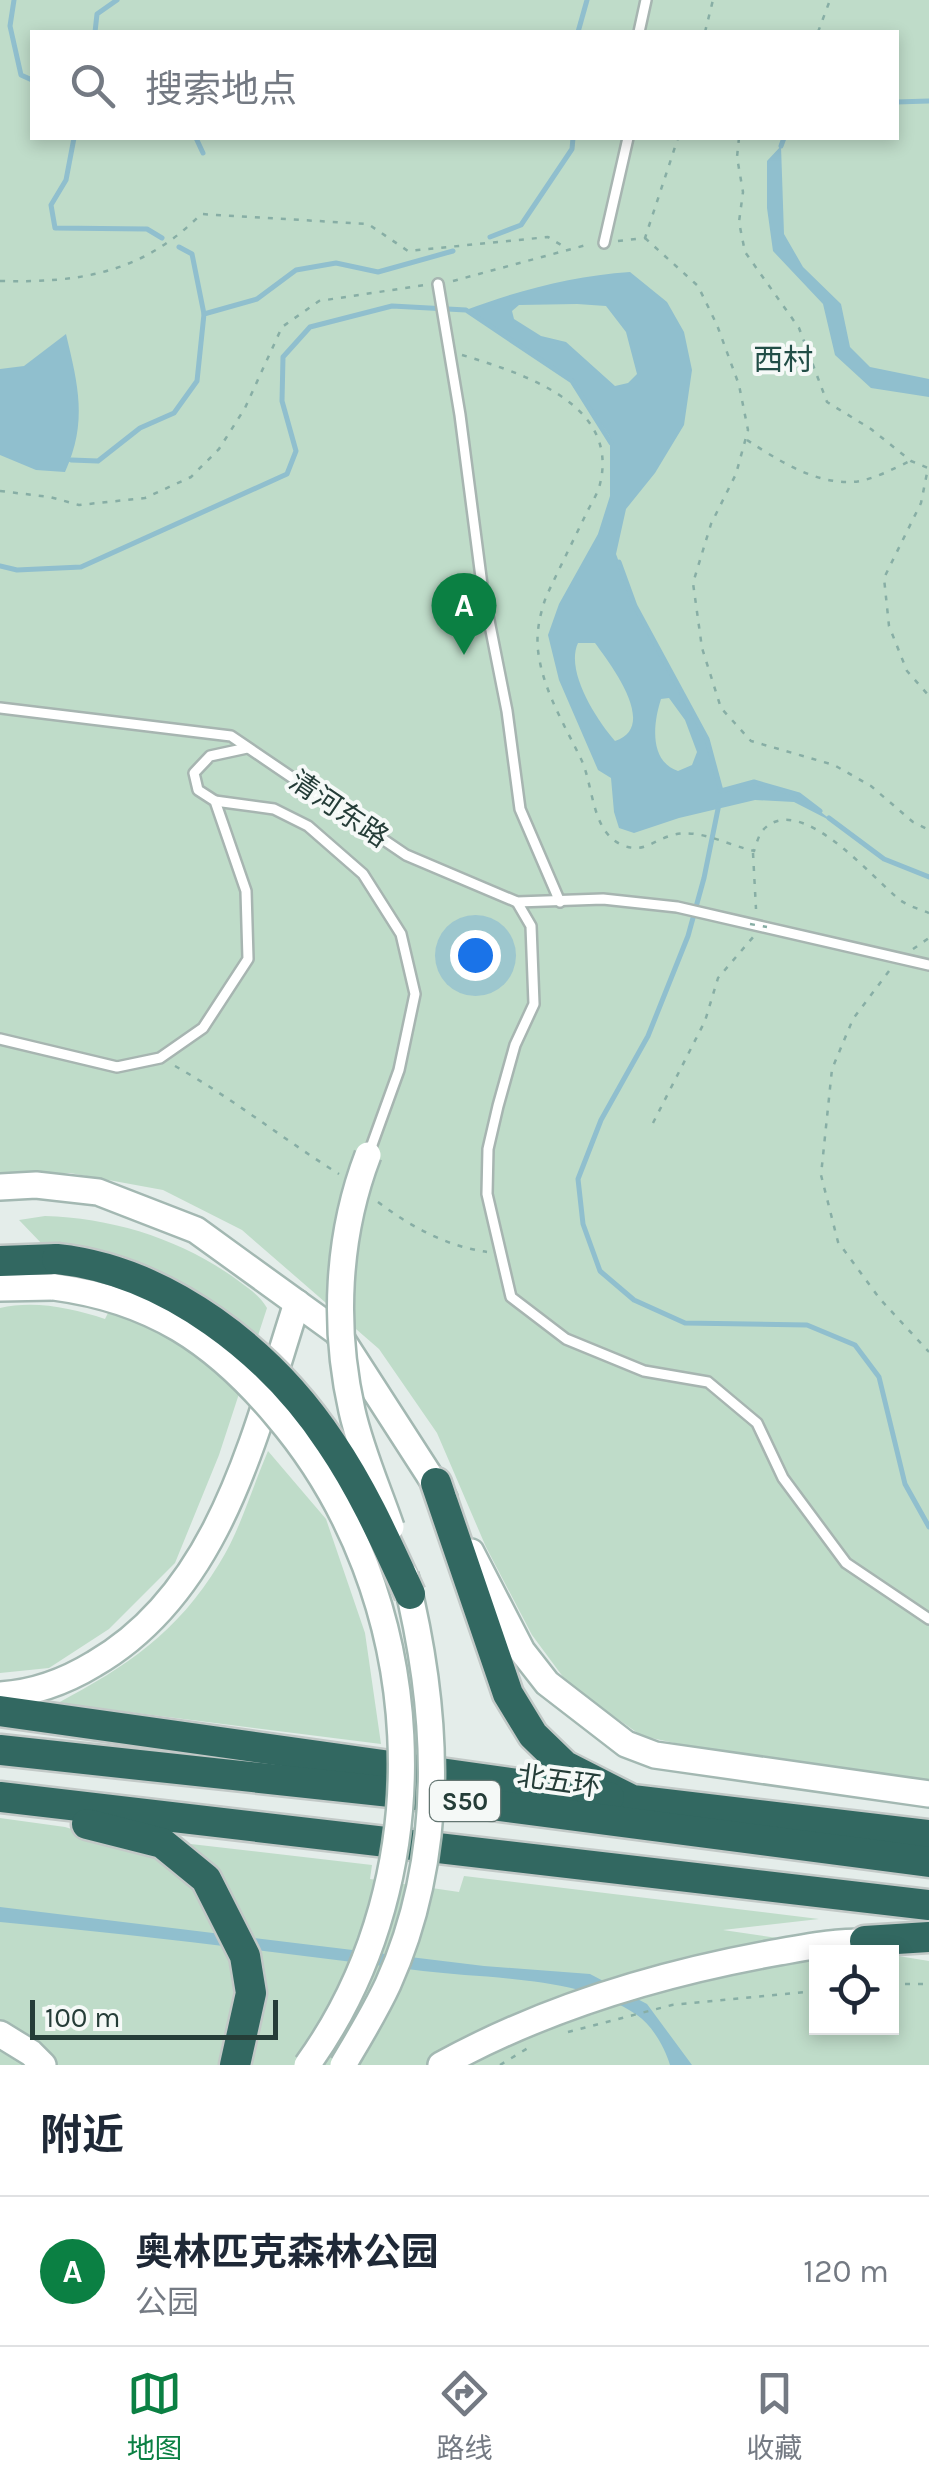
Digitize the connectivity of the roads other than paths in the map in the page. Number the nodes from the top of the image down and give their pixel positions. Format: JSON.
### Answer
{"nodes":[{"id":1,"x":646,"y":0,"type":"edge"},
{"id":2,"x":638,"y":30,"type":"edge"},
{"id":3,"x":628,"y":140,"type":"edge"},
{"id":4,"x":604,"y":242,"type":"road end"},
{"id":5,"x":438,"y":284,"type":"road end"},
{"id":6,"x":0,"y":708,"type":"edge"},
{"id":7,"x":248,"y":748,"type":"junction"},
{"id":8,"x":215,"y":801,"type":"junction"},
{"id":9,"x":517,"y":902,"type":"junction"},
{"id":10,"x":560,"y":902,"type":"junction"},
{"id":11,"x":929,"y":964,"type":"edge"},
{"id":12,"x":0,"y":1039,"type":"edge"},
{"id":13,"x":368,"y":1155,"type":"joint"},
{"id":14,"x":0,"y":1187,"type":"edge"},
{"id":15,"x":0,"y":1261,"type":"edge"},
{"id":16,"x":56,"y":1273,"type":"junction"},
{"id":17,"x":0,"y":1288,"type":"edge"},
{"id":18,"x":297,"y":1303,"type":"junction"},
{"id":19,"x":436,"y":1484,"type":"junction"},
{"id":20,"x":410,"y":1594,"type":"junction"},
{"id":21,"x":929,"y":1620,"type":"edge"},
{"id":22,"x":0,"y":1694,"type":"edge"},
{"id":23,"x":0,"y":1711,"type":"edge"},
{"id":24,"x":0,"y":1750,"type":"edge"},
{"id":25,"x":929,"y":1794,"type":"edge"},
{"id":26,"x":0,"y":1800,"type":"edge"},
{"id":27,"x":632,"y":1800,"type":"junction"},
{"id":28,"x":929,"y":1835,"type":"edge"},
{"id":29,"x":929,"y":1862,"type":"edge"},
{"id":30,"x":929,"y":1905,"type":"edge"},
{"id":31,"x":929,"y":1937,"type":"edge"},
{"id":32,"x":865,"y":1941,"type":"junction"},
{"id":33,"x":929,"y":1952,"type":"edge"},
{"id":34,"x":0,"y":2034,"type":"edge"},
{"id":35,"x":43,"y":2065,"type":"edge"},
{"id":36,"x":236,"y":2065,"type":"edge"},
{"id":37,"x":306,"y":2065,"type":"edge"},
{"id":38,"x":344,"y":2065,"type":"edge"},
{"id":39,"x":441,"y":2065,"type":"edge"}],
"edges":[{"from":1,"to":2,"type":"lane"},
{"from":3,"to":4,"type":"lane"},
{"from":5,"to":10,"type":"lane"},
{"from":6,"to":7,"type":"lane","name":"清河东路"},
{"from":7,"to":8,"type":"lane"},
{"from":7,"to":9,"type":"lane","name":"清河东路"},
{"from":8,"to":12,"type":"lane"},
{"from":8,"to":13,"type":"lane"},
{"from":9,"to":10,"type":"lane","name":"清河东路"},
{"from":9,"to":21,"type":"lane"},
{"from":10,"to":11,"type":"lane","name":"清河东路"},
{"from":13,"to":20,"type":"main road","bridge":true},
{"from":14,"to":18,"type":"main road"},
{"from":15,"to":16,"type":"highway"},
{"from":16,"to":17,"type":"main road"},
{"from":16,"to":20,"type":"highway","bridge":true},
{"from":16,"to":37,"type":"main road","bridge":true},
{"from":18,"to":19,"type":"main road"},
{"from":18,"to":22,"type":"main road"},
{"from":19,"to":25,"type":"main road"},
{"from":19,"to":27,"type":"highway"},
{"from":20,"to":38,"type":"main road","bridge":true},
{"from":23,"to":27,"type":"highway"},
{"from":24,"to":29,"type":"highway","name":"北五环","number":"S50"},
{"from":26,"to":30,"type":"highway","number":"S50"},
{"from":26,"to":36,"type":"highway"},
{"from":27,"to":28,"type":"highway"},
{"from":31,"to":32,"type":"highway"},
{"from":32,"to":33,"type":"main road"},
{"from":32,"to":39,"type":"main road"},
{"from":34,"to":35,"type":"main road"}]}
